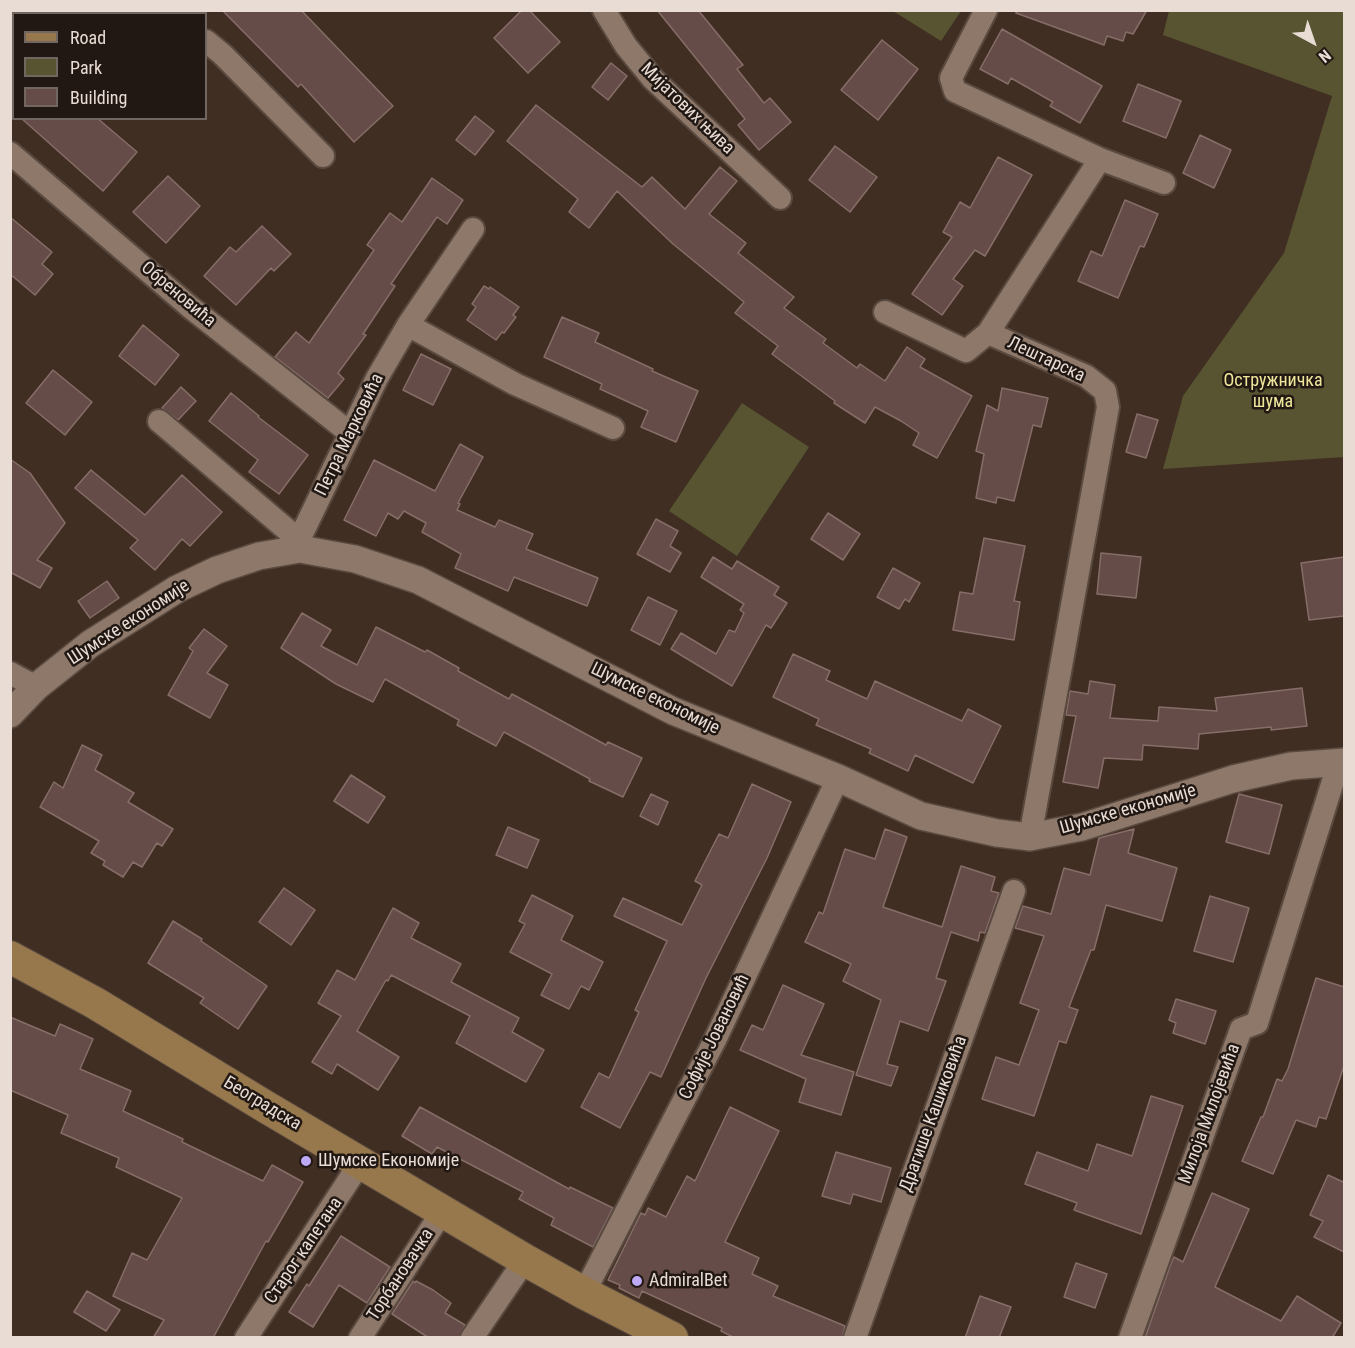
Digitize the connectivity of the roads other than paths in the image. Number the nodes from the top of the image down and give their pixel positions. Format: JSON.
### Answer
{"nodes":[{"id":1,"x":604,"y":10,"type":"edge"},
{"id":2,"x":986,"y":10,"type":"edge"},
{"id":3,"x":207,"y":42,"type":"edge"},
{"id":4,"x":10,"y":153,"type":"edge"},
{"id":5,"x":323,"y":156,"type":"dead end"},
{"id":6,"x":1100,"y":159,"type":"junction"},
{"id":7,"x":1164,"y":183,"type":"dead end"},
{"id":8,"x":780,"y":198,"type":"dead end"},
{"id":9,"x":473,"y":229,"type":"dead end"},
{"id":10,"x":885,"y":312,"type":"dead end"},
{"id":11,"x":408,"y":326,"type":"junction"},
{"id":12,"x":988,"y":333,"type":"junction"},
{"id":13,"x":159,"y":420,"type":"dead end"},
{"id":14,"x":613,"y":428,"type":"dead end"},
{"id":15,"x":350,"y":433,"type":"junction"},
{"id":16,"x":300,"y":544,"type":"junction"},
{"id":17,"x":10,"y":673,"type":"edge"},
{"id":18,"x":36,"y":687,"type":"junction"},
{"id":19,"x":10,"y":714,"type":"edge"},
{"id":20,"x":1342,"y":762,"type":"edge"},
{"id":21,"x":838,"y":778,"type":"junction"},
{"id":22,"x":1030,"y":837,"type":"junction"},
{"id":23,"x":1014,"y":891,"type":"dead end"},
{"id":24,"x":10,"y":957,"type":"edge"},
{"id":25,"x":360,"y":1163,"type":"junction"},
{"id":26,"x":442,"y":1212,"type":"junction"},
{"id":27,"x":525,"y":1260,"type":"junction"},
{"id":28,"x":584,"y":1293,"type":"junction"},
{"id":29,"x":246,"y":1338,"type":"edge"},
{"id":30,"x":360,"y":1338,"type":"edge"},
{"id":31,"x":472,"y":1338,"type":"edge"},
{"id":32,"x":672,"y":1338,"type":"edge"},
{"id":33,"x":855,"y":1338,"type":"edge"},
{"id":34,"x":1130,"y":1338,"type":"edge"}],
"edges":[{"from":1,"to":8,"type":"street","name":"Мијатових њива"},
{"from":2,"to":6,"type":"street"},
{"from":3,"to":5,"type":"street"},
{"from":4,"to":15,"type":"street","name":"Обреновића"},
{"from":6,"to":7,"type":"street"},
{"from":6,"to":12,"type":"street","name":"Лештарска"},
{"from":9,"to":11,"type":"street","name":"Петра Марковића"},
{"from":10,"to":12,"type":"street"},
{"from":11,"to":14,"type":"street"},
{"from":11,"to":15,"type":"street","name":"Петра Марковића"},
{"from":12,"to":22,"type":"street","name":"Лештарска"},
{"from":13,"to":16,"type":"street"},
{"from":15,"to":16,"type":"street","name":"Петра Марковића"},
{"from":16,"to":18,"type":"street","name":"Шумске економије"},
{"from":16,"to":21,"type":"street","name":"Шумске економије"},
{"from":17,"to":18,"type":"street"},
{"from":18,"to":19,"type":"street","name":"Шумске економије"},
{"from":20,"to":22,"type":"street","name":"Шумске економије"},
{"from":20,"to":34,"type":"street","name":"Милоја Милојевића"},
{"from":21,"to":22,"type":"street","name":"Шумске економије"},
{"from":21,"to":28,"type":"street","name":"Софије Јовановић"},
{"from":23,"to":33,"type":"street","name":"Драгише Кашиковића"},
{"from":24,"to":25,"type":"main road","name":"Београдска"},
{"from":25,"to":26,"type":"main road","name":"Београдска"},
{"from":25,"to":29,"type":"street","name":"Старог капетана"},
{"from":26,"to":27,"type":"main road","name":"Београдска"},
{"from":26,"to":30,"type":"street","name":"Торбановачка"},
{"from":27,"to":28,"type":"main road","name":"Београдска"},
{"from":27,"to":31,"type":"street"},
{"from":28,"to":32,"type":"main road","name":"Београдска"}]}
